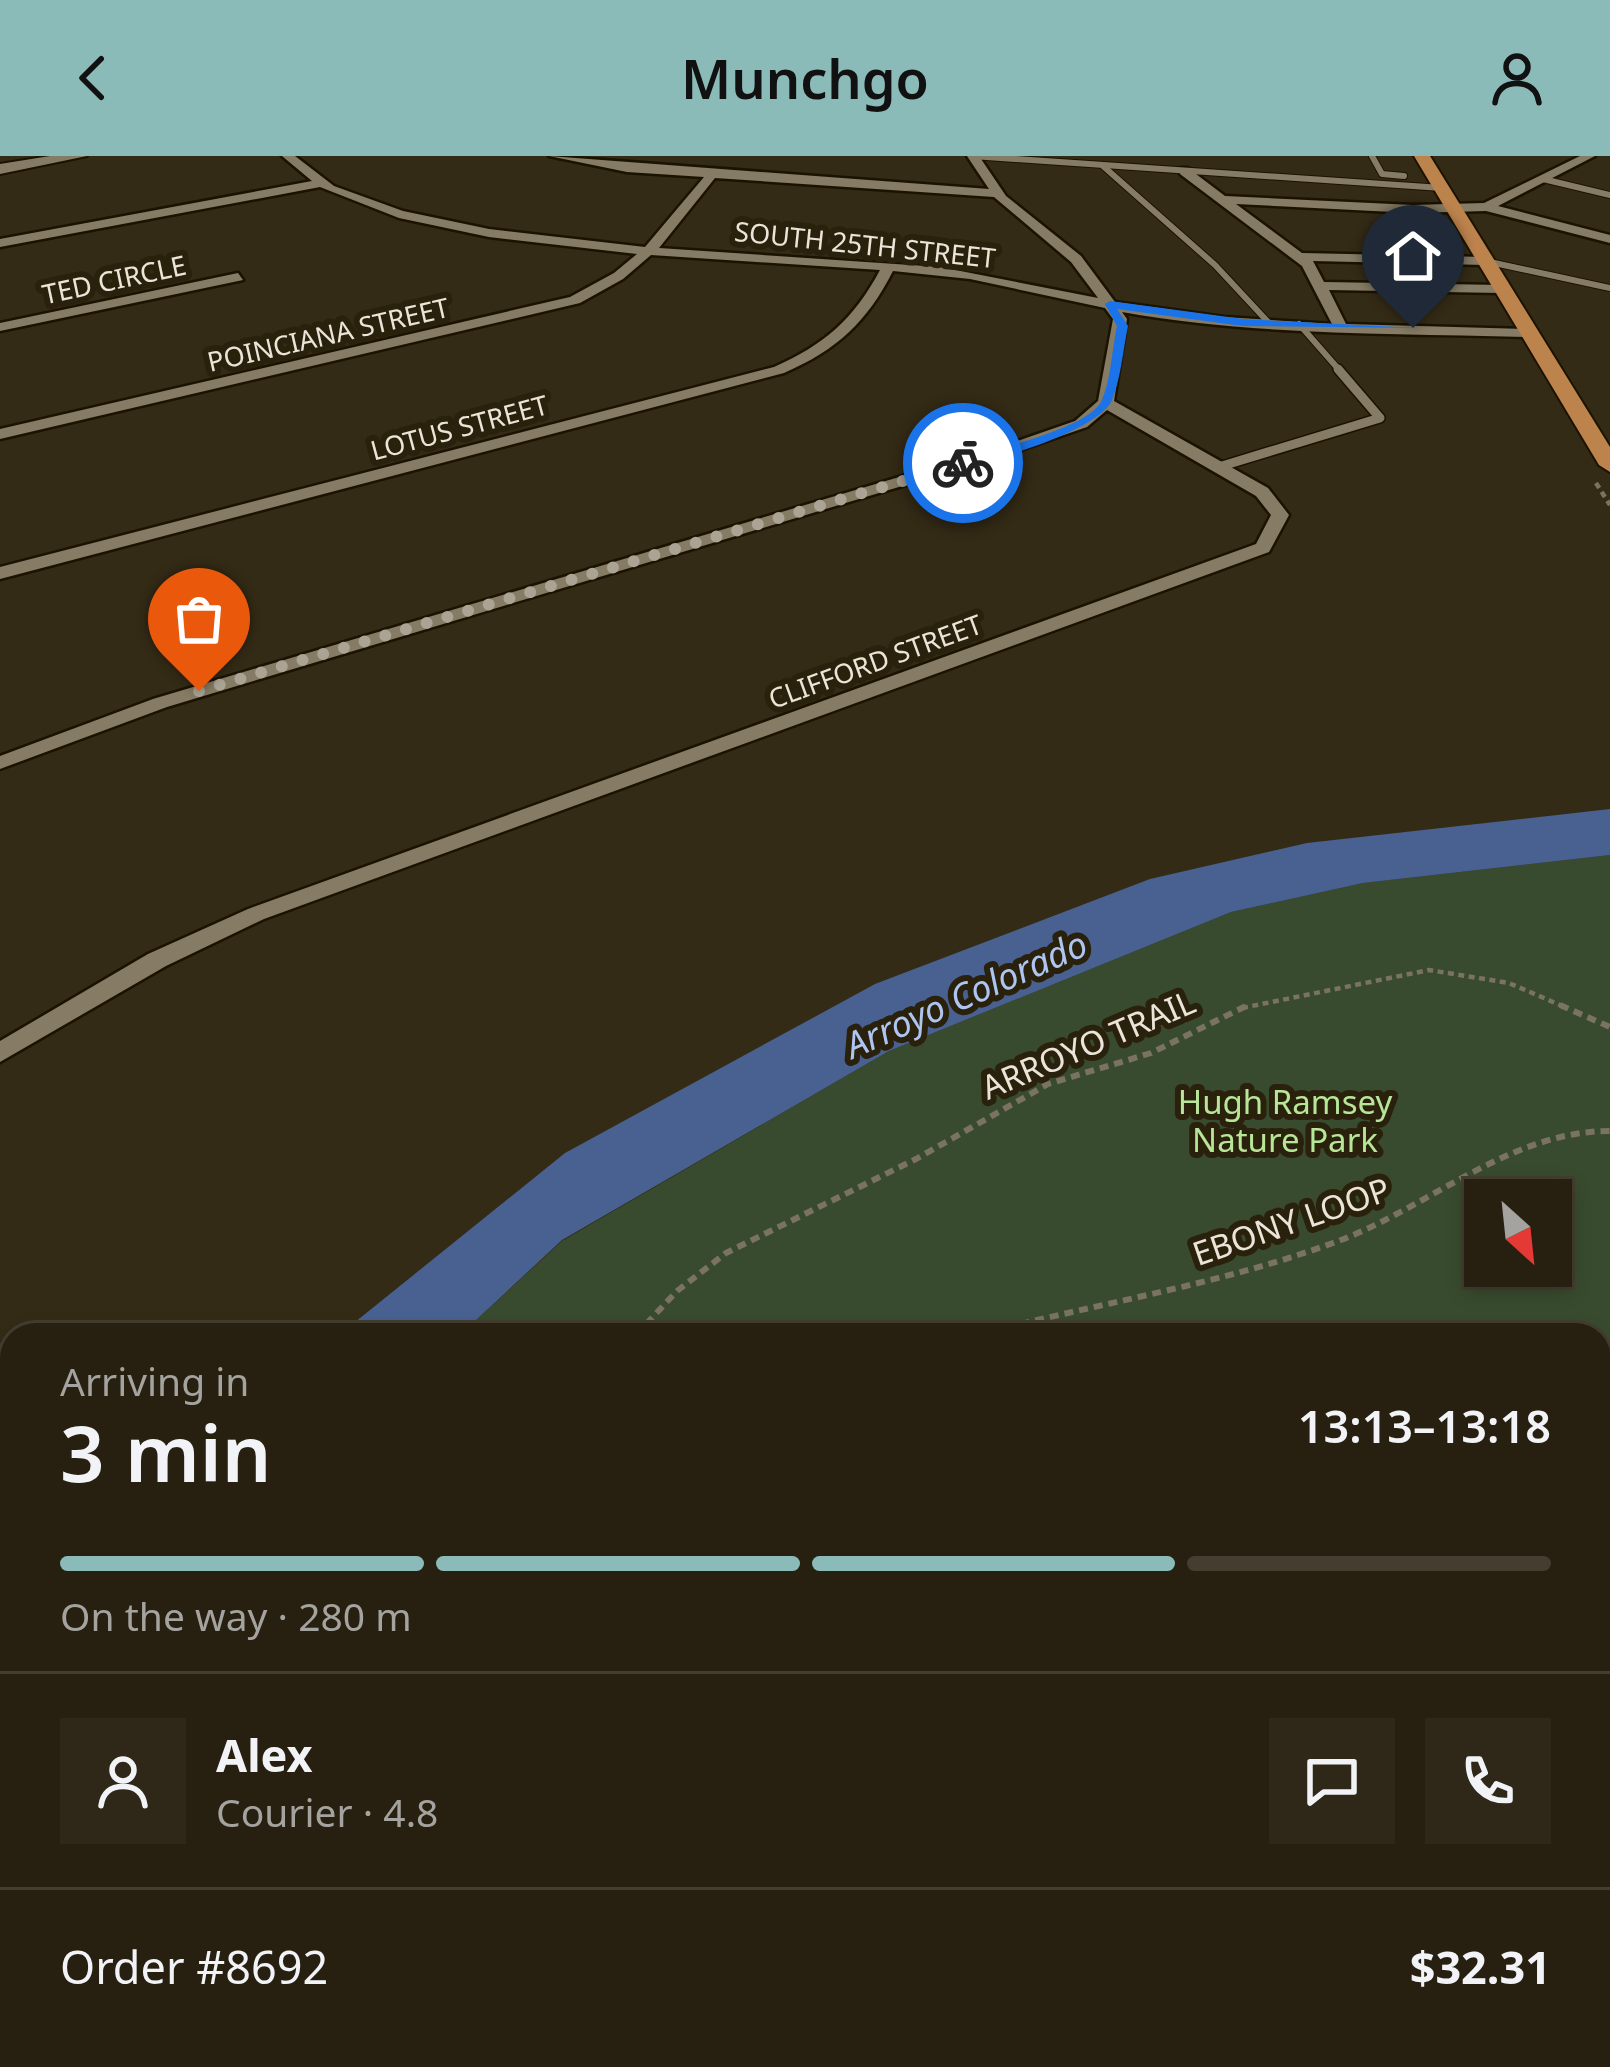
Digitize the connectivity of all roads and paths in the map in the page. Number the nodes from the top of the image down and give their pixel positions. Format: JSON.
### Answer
{"nodes":[{"id":1,"x":79,"y":156,"type":"edge"},
{"id":2,"x":287,"y":156,"type":"edge"},
{"id":3,"x":555,"y":156,"type":"edge"},
{"id":4,"x":972,"y":156,"type":"edge"},
{"id":5,"x":1372,"y":156,"type":"edge"},
{"id":6,"x":1423,"y":156,"type":"edge"},
{"id":7,"x":1588,"y":156,"type":"edge"},
{"id":8,"x":1102,"y":165,"type":"junction"},
{"id":9,"x":0,"y":169,"type":"edge"},
{"id":10,"x":1184,"y":171,"type":"junction"},
{"id":11,"x":712,"y":173,"type":"junction"},
{"id":12,"x":1543,"y":179,"type":"junction"},
{"id":13,"x":1439,"y":183,"type":"junction"},
{"id":14,"x":318,"y":184,"type":"junction"},
{"id":15,"x":997,"y":193,"type":"junction"},
{"id":16,"x":1610,"y":195,"type":"edge"},
{"id":17,"x":1218,"y":199,"type":"junction"},
{"id":18,"x":1486,"y":207,"type":"junction"},
{"id":19,"x":1455,"y":209,"type":"junction"},
{"id":20,"x":1610,"y":239,"type":"edge"},
{"id":21,"x":0,"y":243,"type":"edge"},
{"id":22,"x":653,"y":249,"type":"junction"},
{"id":23,"x":1301,"y":257,"type":"junction"},
{"id":24,"x":1485,"y":261,"type":"junction"},
{"id":25,"x":889,"y":267,"type":"junction"},
{"id":26,"x":238,"y":278,"type":"dead end"},
{"id":27,"x":1319,"y":286,"type":"junction"},
{"id":28,"x":1610,"y":288,"type":"edge"},
{"id":29,"x":1501,"y":290,"type":"junction"},
{"id":30,"x":1110,"y":304,"type":"junction"},
{"id":31,"x":1269,"y":323,"type":"junction"},
{"id":32,"x":1299,"y":325,"type":"junction"},
{"id":33,"x":1340,"y":326,"type":"junction"},
{"id":34,"x":0,"y":327,"type":"edge"},
{"id":35,"x":1526,"y":333,"type":"junction"},
{"id":36,"x":1106,"y":403,"type":"junction"},
{"id":37,"x":0,"y":434,"type":"edge"},
{"id":38,"x":1610,"y":465,"type":"edge"},
{"id":39,"x":1222,"y":466,"type":"junction"},
{"id":40,"x":1597,"y":484,"type":"dead end"},
{"id":41,"x":1610,"y":506,"type":"edge"},
{"id":42,"x":0,"y":573,"type":"edge"},
{"id":43,"x":0,"y":763,"type":"edge"},
{"id":44,"x":1610,"y":1027,"type":"edge"},
{"id":45,"x":0,"y":1053,"type":"edge"},
{"id":46,"x":1610,"y":1130,"type":"edge"},
{"id":47,"x":647,"y":1323,"type":"edge"},
{"id":48,"x":1030,"y":1323,"type":"edge"}],
"edges":[{"from":1,"to":9,"type":"street"},
{"from":2,"to":14,"type":"street","name":"SOUTH 25TH STREET"},
{"from":3,"to":11,"type":"street"},
{"from":4,"to":8,"type":"lane"},
{"from":4,"to":15,"type":"street"},
{"from":5,"to":13,"type":"lane"},
{"from":6,"to":13,"type":"main road"},
{"from":7,"to":12,"type":"street"},
{"from":8,"to":10,"type":"lane"},
{"from":8,"to":31,"type":"lane"},
{"from":10,"to":13,"type":"lane"},
{"from":10,"to":17,"type":"street"},
{"from":11,"to":15,"type":"street"},
{"from":11,"to":22,"type":"street","name":"POINCIANA STREET"},
{"from":12,"to":16,"type":"lane"},
{"from":12,"to":18,"type":"street"},
{"from":13,"to":19,"type":"main road"},
{"from":14,"to":21,"type":"street"},
{"from":14,"to":22,"type":"street","name":"SOUTH 25TH STREET"},
{"from":15,"to":30,"type":"street"},
{"from":17,"to":19,"type":"street"},
{"from":17,"to":23,"type":"street"},
{"from":18,"to":19,"type":"street"},
{"from":18,"to":20,"type":"street"},
{"from":19,"to":24,"type":"main road"},
{"from":22,"to":25,"type":"street","name":"SOUTH 25TH STREET"},
{"from":22,"to":37,"type":"street","name":"POINCIANA STREET"},
{"from":23,"to":24,"type":"street"},
{"from":23,"to":27,"type":"street"},
{"from":24,"to":28,"type":"lane"},
{"from":24,"to":29,"type":"main road"},
{"from":25,"to":30,"type":"street","name":"SOUTH 25TH STREET"},
{"from":25,"to":42,"type":"street","name":"LOTUS STREET"},
{"from":26,"to":34,"type":"street","name":"TED CIRCLE"},
{"from":27,"to":29,"type":"street"},
{"from":27,"to":33,"type":"street"},
{"from":29,"to":35,"type":"main road"},
{"from":30,"to":31,"type":"street","name":"SOUTH 25TH STREET"},
{"from":30,"to":36,"type":"street"},
{"from":31,"to":32,"type":"street","name":"SOUTH 25TH STREET"},
{"from":32,"to":33,"type":"street","name":"SOUTH 25TH STREET"},
{"from":32,"to":39,"type":"lane"},
{"from":33,"to":35,"type":"street","name":"SOUTH 25TH STREET"},
{"from":35,"to":38,"type":"main road"},
{"from":36,"to":39,"type":"street","name":"CLIFFORD STREET"},
{"from":36,"to":43,"type":"street"},
{"from":39,"to":45,"type":"street","name":"CLIFFORD STREET"},
{"from":40,"to":41,"type":"path"},
{"from":44,"to":47,"type":"path","name":"ARROYO TRAIL"},
{"from":46,"to":48,"type":"path","name":"EBONY LOOP"}]}
